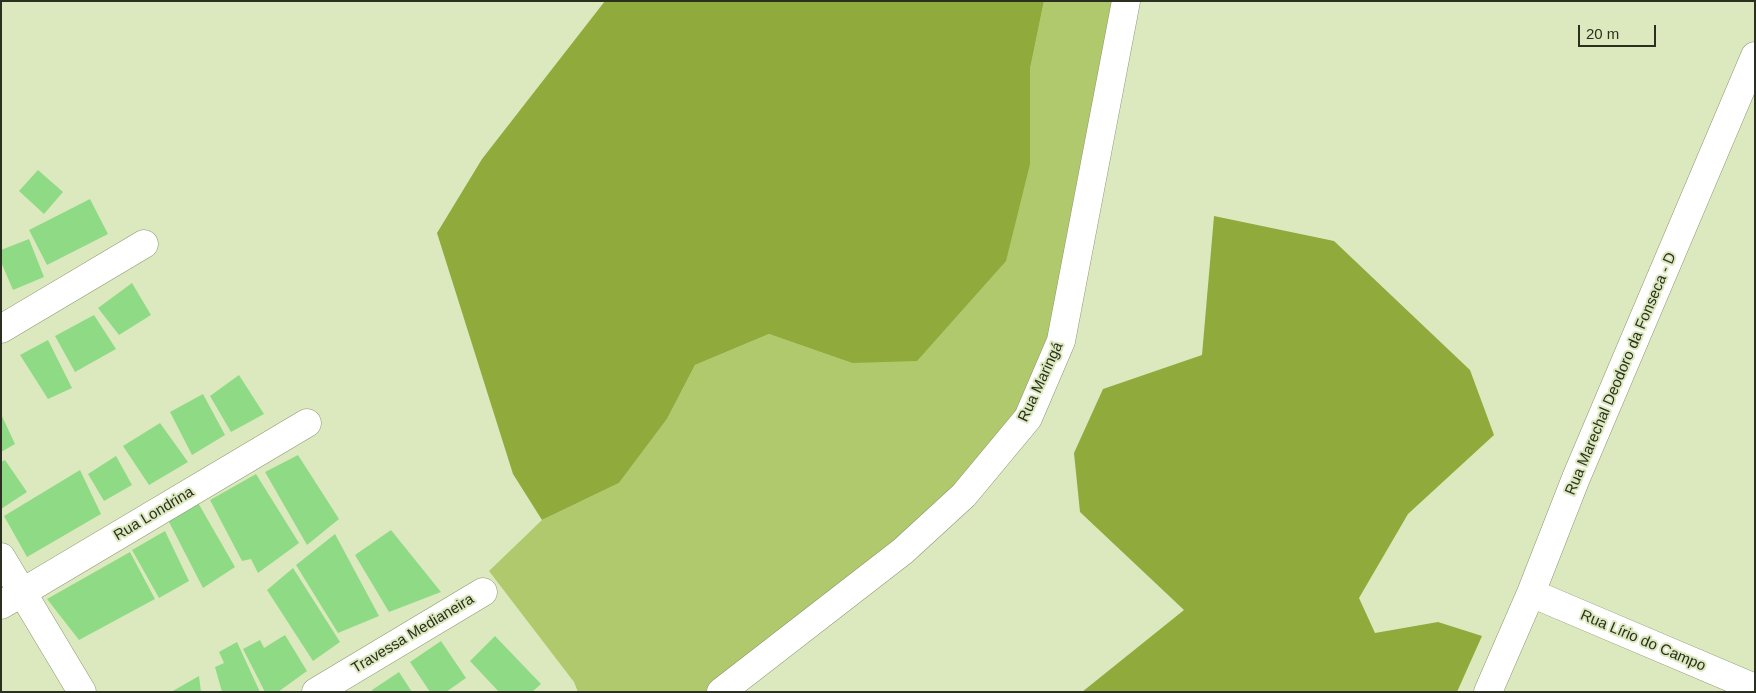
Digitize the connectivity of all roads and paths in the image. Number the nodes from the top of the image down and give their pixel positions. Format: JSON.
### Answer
{"nodes":[{"id":1,"x":1126,"y":1,"type":"edge"},
{"id":2,"x":1755,"y":56,"type":"edge"},
{"id":3,"x":144,"y":244,"type":"dead end"},
{"id":4,"x":1,"y":329,"type":"edge"},
{"id":5,"x":307,"y":423,"type":"dead end"},
{"id":6,"x":1,"y":557,"type":"edge"},
{"id":7,"x":483,"y":592,"type":"dead end"},
{"id":8,"x":1531,"y":593,"type":"junction"},
{"id":9,"x":12,"y":599,"type":"edge"},
{"id":10,"x":1755,"y":688,"type":"edge"},
{"id":11,"x":82,"y":692,"type":"edge"},
{"id":12,"x":316,"y":692,"type":"edge"},
{"id":13,"x":721,"y":692,"type":"edge"},
{"id":14,"x":1488,"y":692,"type":"edge"}],
"edges":[{"from":1,"to":13,"type":"street","name":"Rua Maringá"},
{"from":2,"to":8,"type":"street","name":"Rua Marechal Deodoro da Fonseca - D"},
{"from":3,"to":4,"type":"street"},
{"from":5,"to":9,"type":"street","name":"Rua Londrina"},
{"from":6,"to":9,"type":"street"},
{"from":7,"to":12,"type":"street","name":"Travessa Medianeira"},
{"from":8,"to":10,"type":"street","name":"Rua Lírio do Campo"},
{"from":8,"to":14,"type":"street","name":"Rua Marechal Deodoro da Fonseca - D"},
{"from":9,"to":11,"type":"street"}]}
